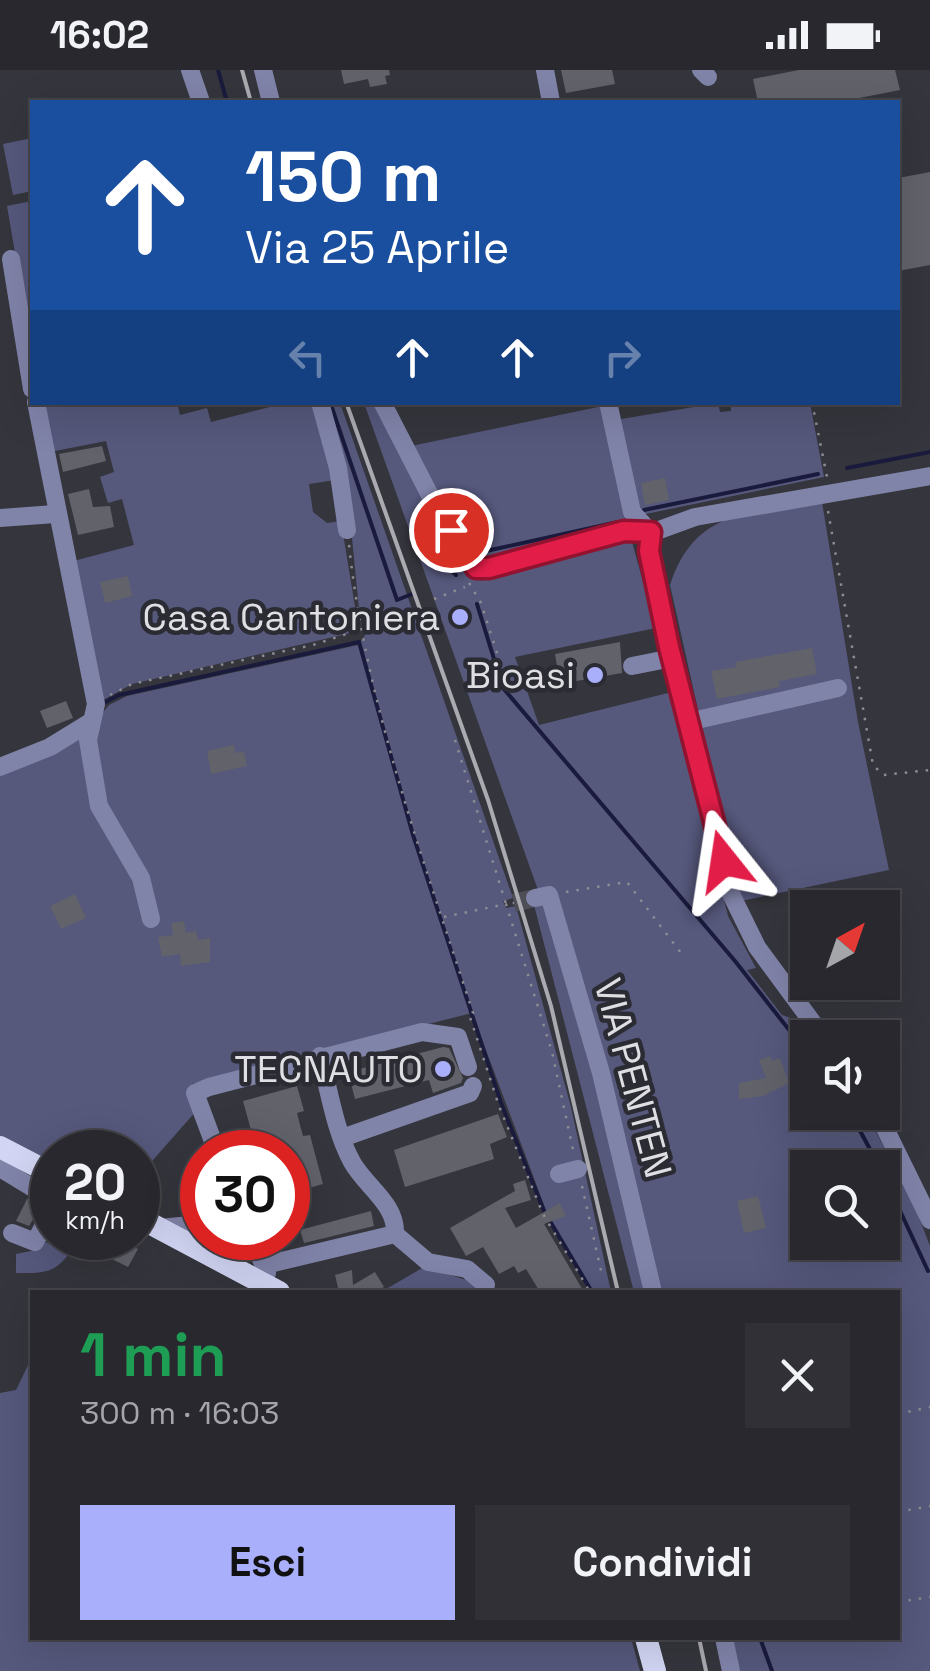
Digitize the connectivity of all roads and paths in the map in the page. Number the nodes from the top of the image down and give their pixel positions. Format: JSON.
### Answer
{"nodes":[{"id":1,"x":190,"y":70,"type":"edge"},
{"id":2,"x":263,"y":70,"type":"edge"},
{"id":3,"x":546,"y":70,"type":"edge"},
{"id":4,"x":199,"y":100,"type":"edge"},
{"id":5,"x":270,"y":100,"type":"edge"},
{"id":6,"x":551,"y":100,"type":"edge"},
{"id":7,"x":11,"y":259,"type":"dead end"},
{"id":8,"x":30,"y":377,"type":"edge"},
{"id":9,"x":37,"y":405,"type":"edge"},
{"id":10,"x":321,"y":405,"type":"edge"},
{"id":11,"x":384,"y":405,"type":"edge"},
{"id":12,"x":609,"y":405,"type":"edge"},
{"id":13,"x":813,"y":405,"type":"edge"},
{"id":14,"x":930,"y":476,"type":"edge"},
{"id":15,"x":828,"y":494,"type":"junction"},
{"id":16,"x":55,"y":514,"type":"junction"},
{"id":17,"x":0,"y":518,"type":"edge"},
{"id":18,"x":348,"y":530,"type":"joint"},
{"id":19,"x":651,"y":532,"type":"junction"},
{"id":20,"x":434,"y":599,"type":"dead end"},
{"id":21,"x":411,"y":612,"type":"dead end"},
{"id":22,"x":362,"y":632,"type":"junction"},
{"id":23,"x":672,"y":658,"type":"junction"},
{"id":24,"x":632,"y":666,"type":"dead end"},
{"id":25,"x":508,"y":687,"type":"dead end"},
{"id":26,"x":838,"y":688,"type":"dead end"},
{"id":27,"x":96,"y":704,"type":"junction"},
{"id":28,"x":688,"y":722,"type":"junction"},
{"id":29,"x":83,"y":733,"type":"junction"},
{"id":30,"x":454,"y":740,"type":"dead end"},
{"id":31,"x":0,"y":766,"type":"edge"},
{"id":32,"x":930,"y":770,"type":"edge"},
{"id":33,"x":542,"y":896,"type":"joint"},
{"id":34,"x":514,"y":903,"type":"tunnel mouth"},
{"id":35,"x":506,"y":904,"type":"junction"},
{"id":36,"x":442,"y":918,"type":"junction"},
{"id":37,"x":151,"y":919,"type":"dead end"},
{"id":38,"x":684,"y":956,"type":"dead end"},
{"id":39,"x":812,"y":1020,"type":"edge"},
{"id":40,"x":320,"y":1056,"type":"junction"},
{"id":41,"x":468,"y":1067,"type":"dead end"},
{"id":42,"x":472,"y":1086,"type":"dead end"},
{"id":43,"x":209,"y":1130,"type":"edge"},
{"id":44,"x":886,"y":1130,"type":"edge"},
{"id":45,"x":342,"y":1138,"type":"junction"},
{"id":46,"x":0,"y":1147,"type":"edge"},
{"id":47,"x":578,"y":1169,"type":"junction"},
{"id":48,"x":30,"y":1171,"type":"tunnel mouth"},
{"id":49,"x":559,"y":1174,"type":"dead end"},
{"id":50,"x":4,"y":1180,"type":"edge"},
{"id":51,"x":30,"y":1181,"type":"tunnel mouth"},
{"id":52,"x":930,"y":1220,"type":"edge"},
{"id":53,"x":12,"y":1234,"type":"dead end"},
{"id":54,"x":395,"y":1234,"type":"junction"},
{"id":55,"x":30,"y":1240,"type":"edge"},
{"id":56,"x":235,"y":1260,"type":"edge"},
{"id":57,"x":602,"y":1275,"type":"dead end"},
{"id":58,"x":272,"y":1282,"type":"edge"},
{"id":59,"x":486,"y":1285,"type":"dead end"},
{"id":60,"x":589,"y":1290,"type":"edge"},
{"id":61,"x":652,"y":1290,"type":"edge"},
{"id":62,"x":930,"y":1407,"type":"edge"},
{"id":63,"x":900,"y":1414,"type":"edge"},
{"id":64,"x":930,"y":1506,"type":"edge"},
{"id":65,"x":900,"y":1512,"type":"edge"},
{"id":66,"x":930,"y":1597,"type":"edge"},
{"id":67,"x":900,"y":1602,"type":"edge"},
{"id":68,"x":647,"y":1640,"type":"edge"},
{"id":69,"x":724,"y":1640,"type":"edge"},
{"id":70,"x":655,"y":1671,"type":"edge"},
{"id":71,"x":731,"y":1671,"type":"edge"}],
"edges":[{"from":1,"to":4,"type":"street"},
{"from":2,"to":5,"type":"street"},
{"from":3,"to":6,"type":"street"},
{"from":7,"to":8,"type":"street"},
{"from":9,"to":16,"type":"street"},
{"from":10,"to":18,"type":"street"},
{"from":11,"to":19,"type":"street"},
{"from":12,"to":19,"type":"street"},
{"from":13,"to":15,"type":"path"},
{"from":14,"to":15,"type":"street"},
{"from":15,"to":19,"type":"street"},
{"from":15,"to":32,"type":"path"},
{"from":16,"to":17,"type":"street"},
{"from":16,"to":27,"type":"street"},
{"from":18,"to":22,"type":"path"},
{"from":19,"to":23,"type":"street"},
{"from":20,"to":25,"type":"path"},
{"from":21,"to":22,"type":"path"},
{"from":22,"to":27,"type":"path"},
{"from":22,"to":36,"type":"path"},
{"from":23,"to":24,"type":"street"},
{"from":23,"to":28,"type":"street"},
{"from":26,"to":28,"type":"street"},
{"from":27,"to":29,"type":"street"},
{"from":28,"to":39,"type":"street"},
{"from":29,"to":31,"type":"street"},
{"from":29,"to":37,"type":"street"},
{"from":30,"to":35,"type":"path"},
{"from":33,"to":38,"type":"path"},
{"from":33,"to":61,"type":"street","name":"VIA PENTEN"},
{"from":34,"to":35,"type":"path"},
{"from":35,"to":36,"type":"path"},
{"from":35,"to":47,"type":"path"},
{"from":36,"to":60,"type":"path"},
{"from":40,"to":41,"type":"street"},
{"from":40,"to":43,"type":"street"},
{"from":40,"to":45,"type":"street"},
{"from":42,"to":45,"type":"street"},
{"from":44,"to":52,"type":"street"},
{"from":45,"to":54,"type":"street"},
{"from":46,"to":48,"type":"main road"},
{"from":47,"to":49,"type":"street"},
{"from":47,"to":57,"type":"path"},
{"from":50,"to":51,"type":"street"},
{"from":53,"to":55,"type":"street"},
{"from":54,"to":58,"type":"street"},
{"from":54,"to":59,"type":"street"},
{"from":56,"to":58,"type":"main road"},
{"from":62,"to":63,"type":"path"},
{"from":64,"to":65,"type":"path"},
{"from":66,"to":67,"type":"path"},
{"from":68,"to":70,"type":"main road"},
{"from":69,"to":71,"type":"street"}]}
